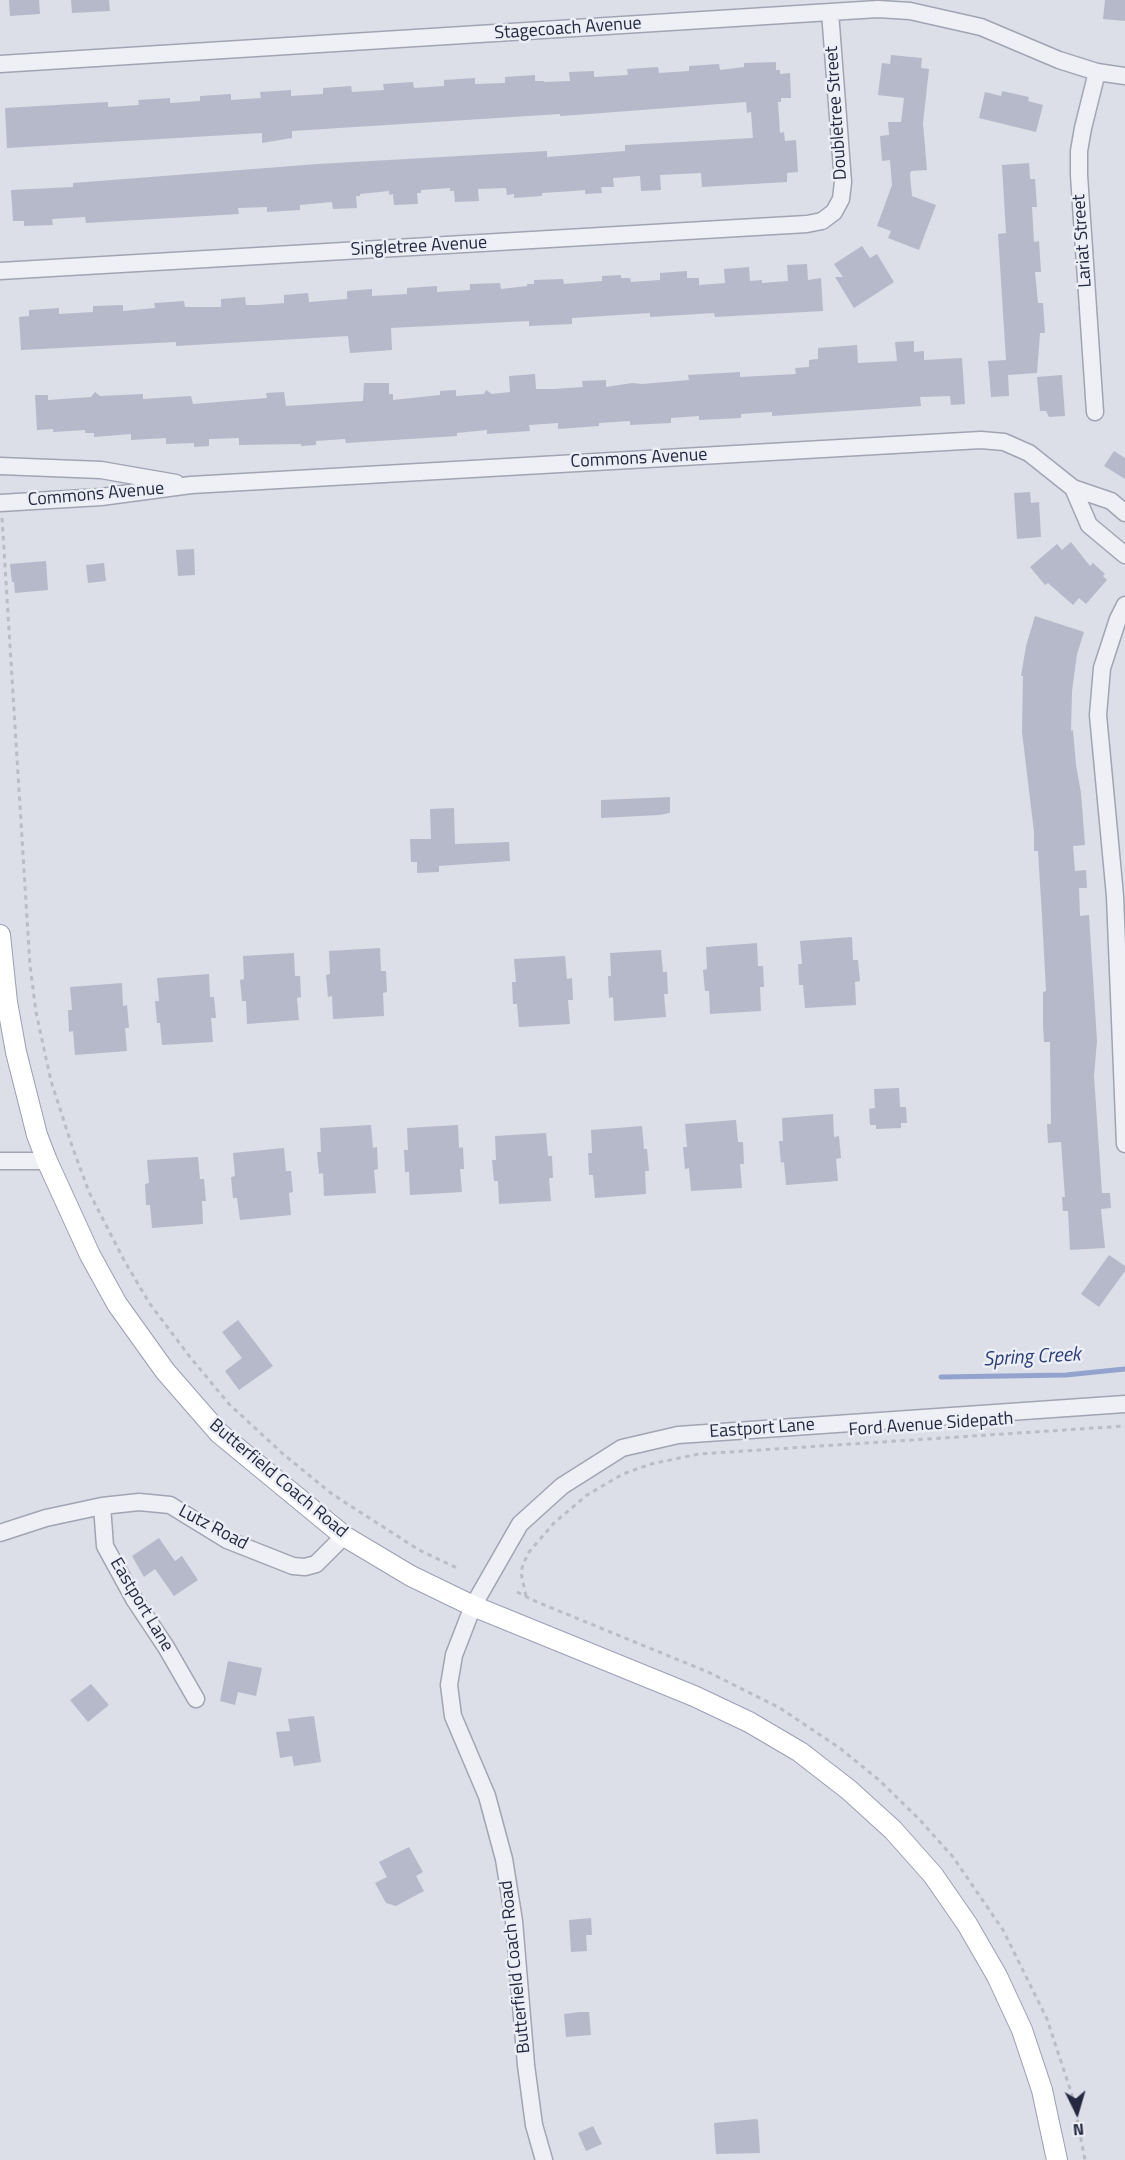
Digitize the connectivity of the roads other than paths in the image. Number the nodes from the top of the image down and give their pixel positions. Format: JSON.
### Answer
{"nodes":[{"id":1,"x":831,"y":12,"type":"junction"},
{"id":2,"x":0,"y":64,"type":"edge"},
{"id":3,"x":1097,"y":72,"type":"junction"},
{"id":4,"x":1125,"y":76,"type":"edge"},
{"id":5,"x":834,"y":212,"type":"joint"},
{"id":6,"x":0,"y":271,"type":"edge"},
{"id":7,"x":1095,"y":412,"type":"dead end"},
{"id":8,"x":0,"y":466,"type":"edge"},
{"id":9,"x":191,"y":485,"type":"junction"},
{"id":10,"x":1073,"y":488,"type":"junction"},
{"id":11,"x":1,"y":510,"type":"edge"},
{"id":12,"x":1125,"y":513,"type":"edge"},
{"id":13,"x":1125,"y":555,"type":"edge"},
{"id":14,"x":1125,"y":605,"type":"edge"},
{"id":15,"x":1120,"y":896,"type":"edge"},
{"id":16,"x":0,"y":944,"type":"edge"},
{"id":17,"x":1124,"y":1075,"type":"edge"},
{"id":18,"x":1125,"y":1144,"type":"edge"},
{"id":19,"x":0,"y":1161,"type":"edge"},
{"id":20,"x":47,"y":1161,"type":"junction"},
{"id":21,"x":1125,"y":1404,"type":"edge"},
{"id":22,"x":102,"y":1506,"type":"junction"},
{"id":23,"x":0,"y":1533,"type":"edge"},
{"id":24,"x":344,"y":1536,"type":"junction"},
{"id":25,"x":473,"y":1606,"type":"junction"},
{"id":26,"x":196,"y":1699,"type":"dead end"},
{"id":27,"x":544,"y":2160,"type":"edge"},
{"id":28,"x":1057,"y":2160,"type":"edge"}],
"edges":[{"from":1,"to":2,"type":"street","name":"Stagecoach Avenue"},
{"from":1,"to":3,"type":"street","name":"Stagecoach Avenue"},
{"from":1,"to":5,"type":"street","name":"Doubletree Street"},
{"from":3,"to":4,"type":"street","name":"Stagecoach Avenue"},
{"from":3,"to":7,"type":"street","name":"Lariat Street"},
{"from":5,"to":6,"type":"street","name":"Singletree Avenue"},
{"from":8,"to":9,"type":"street","name":"Commons Avenue"},
{"from":9,"to":10,"type":"street","name":"Commons Avenue"},
{"from":9,"to":11,"type":"street","name":"Commons Avenue"},
{"from":10,"to":12,"type":"street","name":"Commons Avenue"},
{"from":10,"to":13,"type":"street","name":"Commons Avenue"},
{"from":14,"to":15,"type":"street"},
{"from":15,"to":17,"type":"street"},
{"from":16,"to":20,"type":"main road","name":"Butterfield Coach Road"},
{"from":17,"to":18,"type":"street"},
{"from":19,"to":20,"type":"street"},
{"from":20,"to":24,"type":"main road","name":"Butterfield Coach Road"},
{"from":21,"to":25,"type":"street","name":"Eastport Lane"},
{"from":22,"to":23,"type":"street","name":"Lutz Road"},
{"from":22,"to":24,"type":"street","name":"Lutz Road"},
{"from":22,"to":26,"type":"street","name":"Eastport Lane"},
{"from":24,"to":25,"type":"main road","name":"Butterfield Coach Road"},
{"from":25,"to":27,"type":"street","name":"Butterfield Coach Road"},
{"from":25,"to":28,"type":"main road","name":"Butterfield Coach Road"}]}
